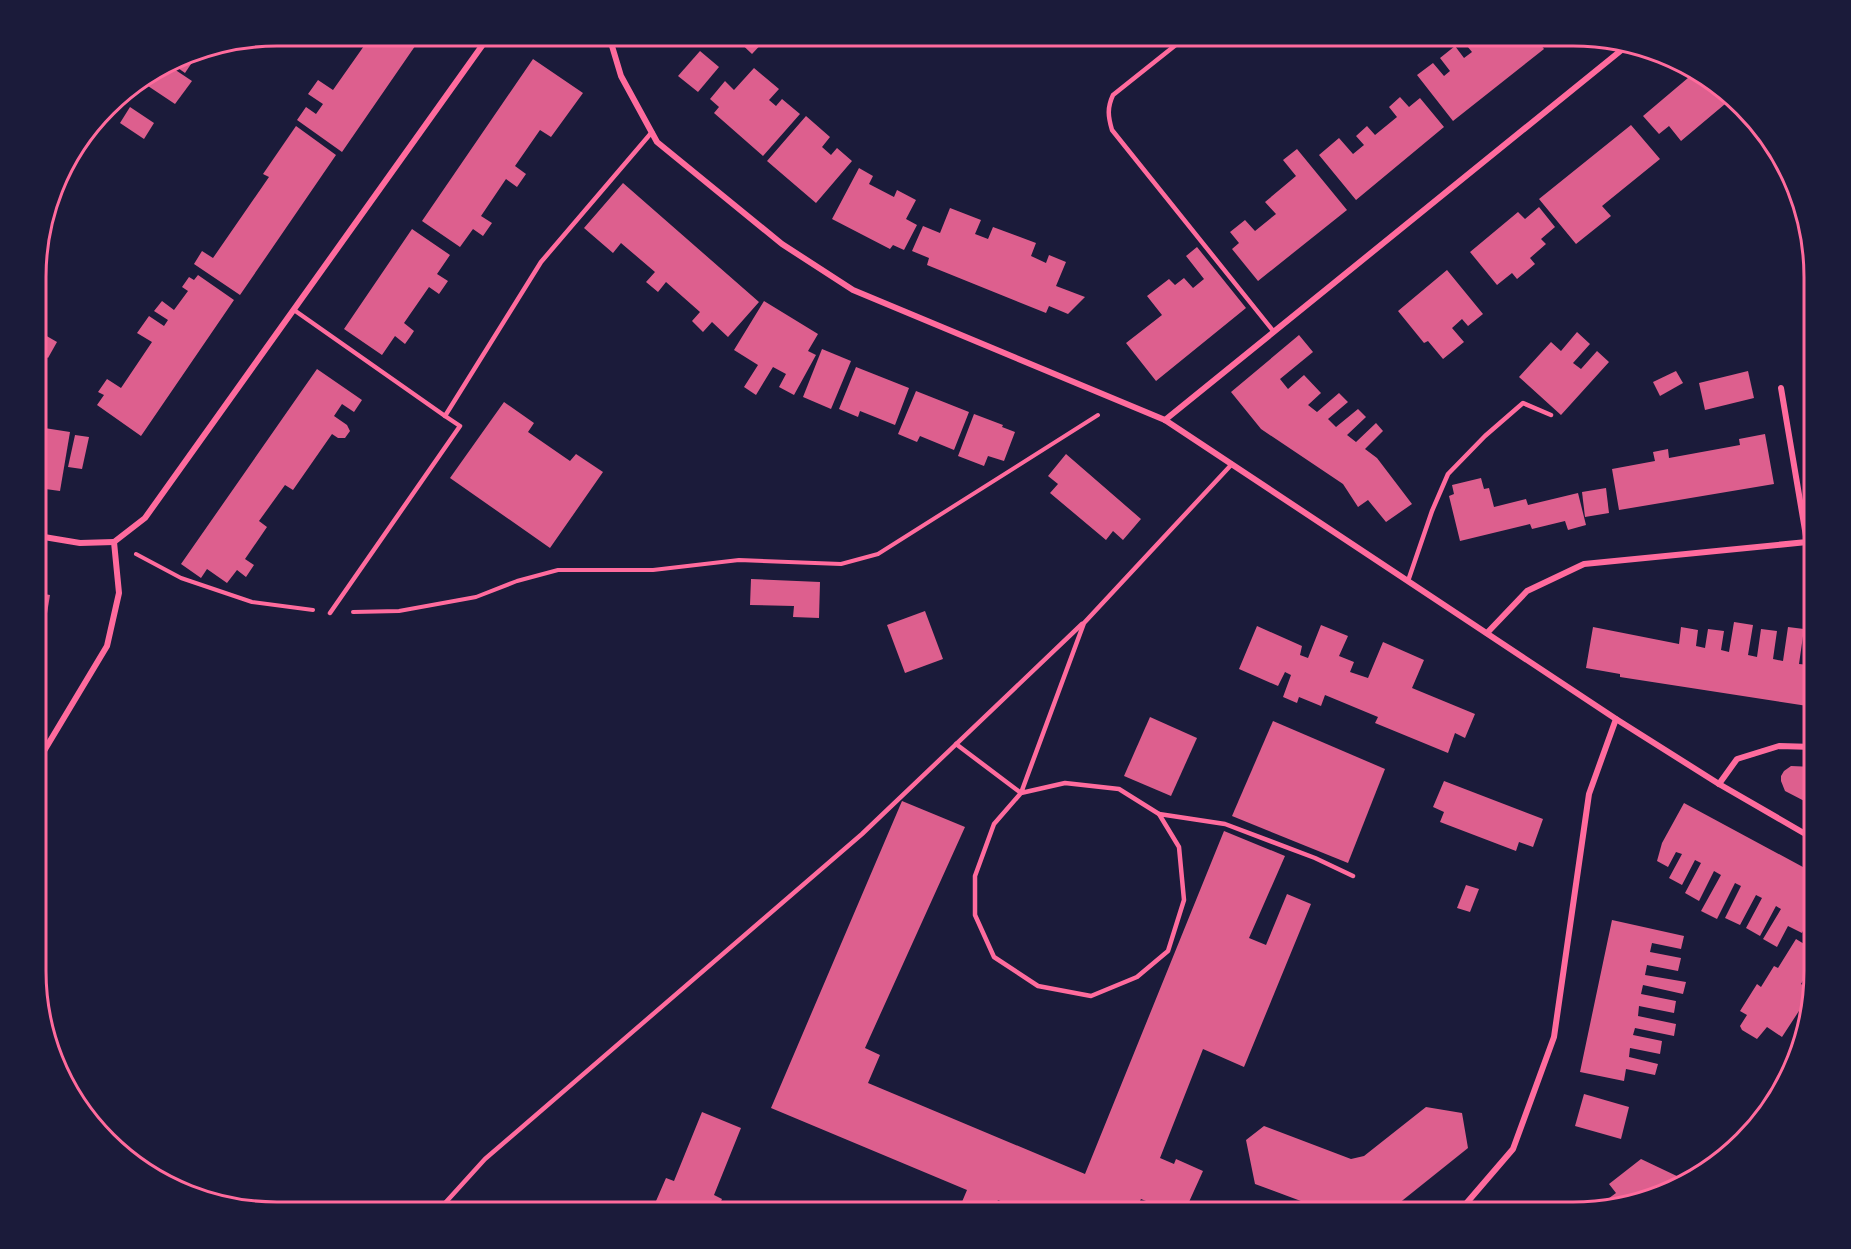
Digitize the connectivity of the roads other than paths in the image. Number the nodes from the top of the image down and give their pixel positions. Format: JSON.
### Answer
{"nodes":[{"id":1,"x":482,"y":46,"type":"edge"},
{"id":2,"x":612,"y":46,"type":"edge"},
{"id":3,"x":1174,"y":46,"type":"edge"},
{"id":4,"x":1620,"y":51,"type":"edge"},
{"id":5,"x":652,"y":132,"type":"junction"},
{"id":6,"x":294,"y":310,"type":"junction"},
{"id":7,"x":1274,"y":332,"type":"junction"},
{"id":8,"x":1781,"y":388,"type":"dead end"},
{"id":9,"x":1551,"y":415,"type":"dead end"},
{"id":10,"x":445,"y":416,"type":"junction"},
{"id":11,"x":1165,"y":420,"type":"junction"},
{"id":12,"x":1232,"y":464,"type":"junction"},
{"id":13,"x":1804,"y":524,"type":"edge"},
{"id":14,"x":46,"y":537,"type":"edge"},
{"id":15,"x":114,"y":542,"type":"junction"},
{"id":16,"x":1804,"y":542,"type":"edge"},
{"id":17,"x":1408,"y":581,"type":"junction"},
{"id":18,"x":330,"y":613,"type":"road end"},
{"id":19,"x":1084,"y":623,"type":"junction"},
{"id":20,"x":1487,"y":633,"type":"junction"},
{"id":21,"x":1616,"y":719,"type":"junction"},
{"id":22,"x":956,"y":744,"type":"junction"},
{"id":23,"x":1804,"y":747,"type":"edge"},
{"id":24,"x":46,"y":748,"type":"edge"},
{"id":25,"x":1719,"y":784,"type":"junction"},
{"id":26,"x":1021,"y":793,"type":"junction"},
{"id":27,"x":1159,"y":814,"type":"junction"},
{"id":28,"x":1804,"y":833,"type":"edge"},
{"id":29,"x":1353,"y":876,"type":"dead end"},
{"id":30,"x":446,"y":1202,"type":"edge"},
{"id":31,"x":1467,"y":1202,"type":"edge"}],
"edges":[{"from":1,"to":6,"type":"street"},
{"from":2,"to":5,"type":"street"},
{"from":3,"to":7,"type":"lane"},
{"from":4,"to":7,"type":"street"},
{"from":5,"to":10,"type":"lane"},
{"from":5,"to":11,"type":"street"},
{"from":6,"to":10,"type":"lane"},
{"from":6,"to":15,"type":"street"},
{"from":7,"to":11,"type":"street"},
{"from":8,"to":13,"type":"street"},
{"from":9,"to":17,"type":"lane"},
{"from":10,"to":18,"type":"lane"},
{"from":11,"to":12,"type":"street"},
{"from":12,"to":17,"type":"street"},
{"from":12,"to":19,"type":"lane"},
{"from":14,"to":15,"type":"street"},
{"from":15,"to":24,"type":"street"},
{"from":16,"to":20,"type":"street"},
{"from":17,"to":20,"type":"street"},
{"from":19,"to":22,"type":"lane"},
{"from":19,"to":26,"type":"lane"},
{"from":20,"to":21,"type":"street"},
{"from":21,"to":25,"type":"street"},
{"from":21,"to":31,"type":"street"},
{"from":22,"to":26,"type":"lane"},
{"from":22,"to":30,"type":"lane"},
{"from":23,"to":25,"type":"street"},
{"from":25,"to":28,"type":"street"},
{"from":26,"to":27,"type":"lane"},
{"from":26,"to":27,"type":"lane"},
{"from":27,"to":29,"type":"lane"}]}
